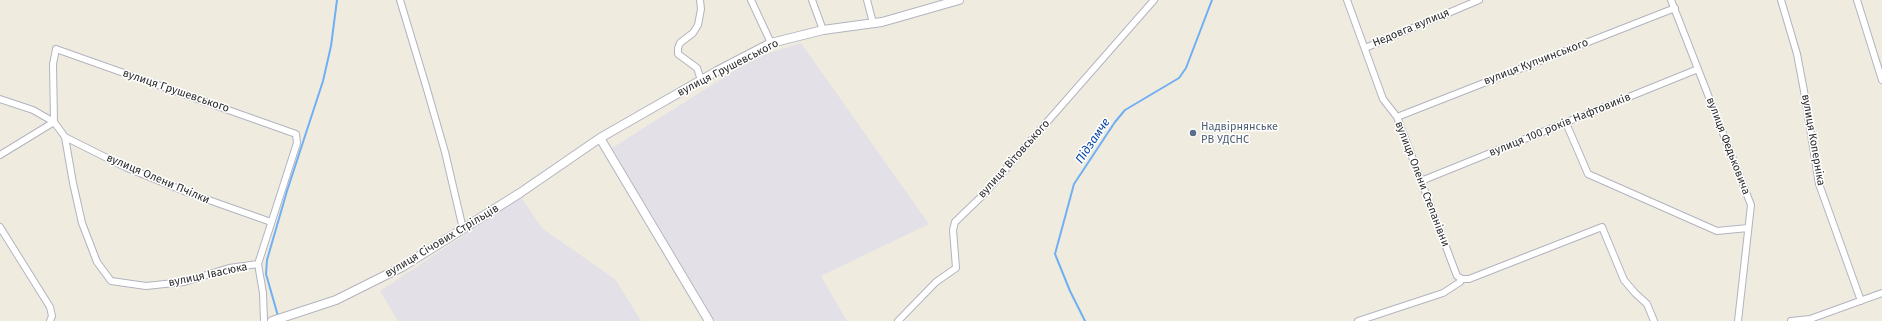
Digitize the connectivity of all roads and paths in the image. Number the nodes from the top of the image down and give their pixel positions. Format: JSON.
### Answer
{"nodes":[{"id":1,"x":400,"y":0,"type":"edge"},
{"id":2,"x":700,"y":0,"type":"edge"},
{"id":3,"x":751,"y":0,"type":"edge"},
{"id":4,"x":812,"y":0,"type":"edge"},
{"id":5,"x":867,"y":0,"type":"edge"},
{"id":6,"x":959,"y":0,"type":"edge"},
{"id":7,"x":1154,"y":0,"type":"edge"},
{"id":8,"x":1347,"y":0,"type":"edge"},
{"id":9,"x":1479,"y":0,"type":"edge"},
{"id":10,"x":1671,"y":0,"type":"edge"},
{"id":11,"x":1782,"y":0,"type":"edge"},
{"id":12,"x":1857,"y":0,"type":"edge"},
{"id":13,"x":1675,"y":8,"type":"junction"},
{"id":14,"x":873,"y":23,"type":"junction"},
{"id":15,"x":823,"y":30,"type":"junction"},
{"id":16,"x":771,"y":43,"type":"junction"},
{"id":17,"x":1365,"y":48,"type":"junction"},
{"id":18,"x":1698,"y":70,"type":"junction"},
{"id":19,"x":701,"y":80,"type":"junction"},
{"id":20,"x":1882,"y":80,"type":"edge"},
{"id":21,"x":0,"y":99,"type":"edge"},
{"id":22,"x":1397,"y":117,"type":"junction"},
{"id":23,"x":54,"y":122,"type":"junction"},
{"id":24,"x":1566,"y":123,"type":"junction"},
{"id":25,"x":65,"y":137,"type":"junction"},
{"id":26,"x":600,"y":138,"type":"junction"},
{"id":27,"x":0,"y":155,"type":"edge"},
{"id":28,"x":1421,"y":181,"type":"junction"},
{"id":29,"x":271,"y":222,"type":"junction"},
{"id":30,"x":0,"y":227,"type":"edge"},
{"id":31,"x":1748,"y":228,"type":"junction"},
{"id":32,"x":463,"y":229,"type":"junction"},
{"id":33,"x":258,"y":264,"type":"junction"},
{"id":34,"x":1461,"y":280,"type":"junction"},
{"id":35,"x":1882,"y":293,"type":"edge"},
{"id":36,"x":1861,"y":301,"type":"junction"},
{"id":37,"x":289,"y":318,"type":"edge"},
{"id":38,"x":50,"y":321,"type":"edge"},
{"id":39,"x":264,"y":321,"type":"edge"},
{"id":40,"x":272,"y":321,"type":"edge"},
{"id":41,"x":709,"y":321,"type":"edge"},
{"id":42,"x":898,"y":321,"type":"edge"},
{"id":43,"x":1358,"y":321,"type":"edge"},
{"id":44,"x":1654,"y":321,"type":"edge"},
{"id":45,"x":1738,"y":321,"type":"edge"},
{"id":46,"x":1791,"y":321,"type":"edge"}],
"edges":[{"from":1,"to":32,"type":"street"},
{"from":2,"to":19,"type":"street"},
{"from":3,"to":16,"type":"street"},
{"from":4,"to":15,"type":"street"},
{"from":5,"to":14,"type":"street"},
{"from":6,"to":14,"type":"street","name":"вулиця Грушевського"},
{"from":7,"to":42,"type":"street","name":"вулиця Вітовського"},
{"from":8,"to":17,"type":"street","name":"вулиця Олени Степанівни"},
{"from":9,"to":17,"type":"street","name":"Недовга вулиця"},
{"from":10,"to":13,"type":"street","name":"вулиця Федьковича"},
{"from":11,"to":36,"type":"street","name":"вулиця Коперніка"},
{"from":12,"to":20,"type":"street"},
{"from":13,"to":18,"type":"street","name":"вулиця Федьковича"},
{"from":13,"to":22,"type":"street","name":"вулиця Купчинського"},
{"from":14,"to":15,"type":"street","name":"вулиця Грушевського"},
{"from":15,"to":16,"type":"street","name":"вулиця Грушевського"},
{"from":16,"to":19,"type":"street","name":"вулиця Грушевського"},
{"from":17,"to":22,"type":"street","name":"вулиця Олени Степанівни"},
{"from":18,"to":24,"type":"street","name":"вулиця 100 років Нафтовиків"},
{"from":18,"to":31,"type":"street","name":"вулиця Федьковича"},
{"from":19,"to":26,"type":"street","name":"вулиця Грушевського"},
{"from":21,"to":23,"type":"street"},
{"from":22,"to":28,"type":"street","name":"вулиця Олени Степанівни"},
{"from":23,"to":25,"type":"street","name":"вулиця Олени Пчілки"},
{"from":23,"to":27,"type":"street"},
{"from":23,"to":29,"type":"street","name":"вулиця Грушевського"},
{"from":24,"to":28,"type":"street","name":"вулиця 100 років Нафтовиків"},
{"from":24,"to":31,"type":"street"},
{"from":25,"to":29,"type":"street","name":"вулиця Олени Пчілки"},
{"from":25,"to":33,"type":"street","name":"вулиця Івасюка"},
{"from":26,"to":32,"type":"street","name":"вулиця Січових Стрільців"},
{"from":26,"to":41,"type":"street"},
{"from":28,"to":34,"type":"street","name":"вулиця Олени Степанівни"},
{"from":29,"to":33,"type":"street"},
{"from":30,"to":38,"type":"street"},
{"from":31,"to":45,"type":"street","name":"вулиця Федьковича"},
{"from":32,"to":37,"type":"street","name":"вулиця Січових Стрільців"},
{"from":33,"to":39,"type":"street"},
{"from":34,"to":43,"type":"street"},
{"from":34,"to":44,"type":"street"},
{"from":35,"to":36,"type":"street"},
{"from":36,"to":46,"type":"street"},
{"from":37,"to":40,"type":"street","name":"вулиця Січових Стрільців"}]}
